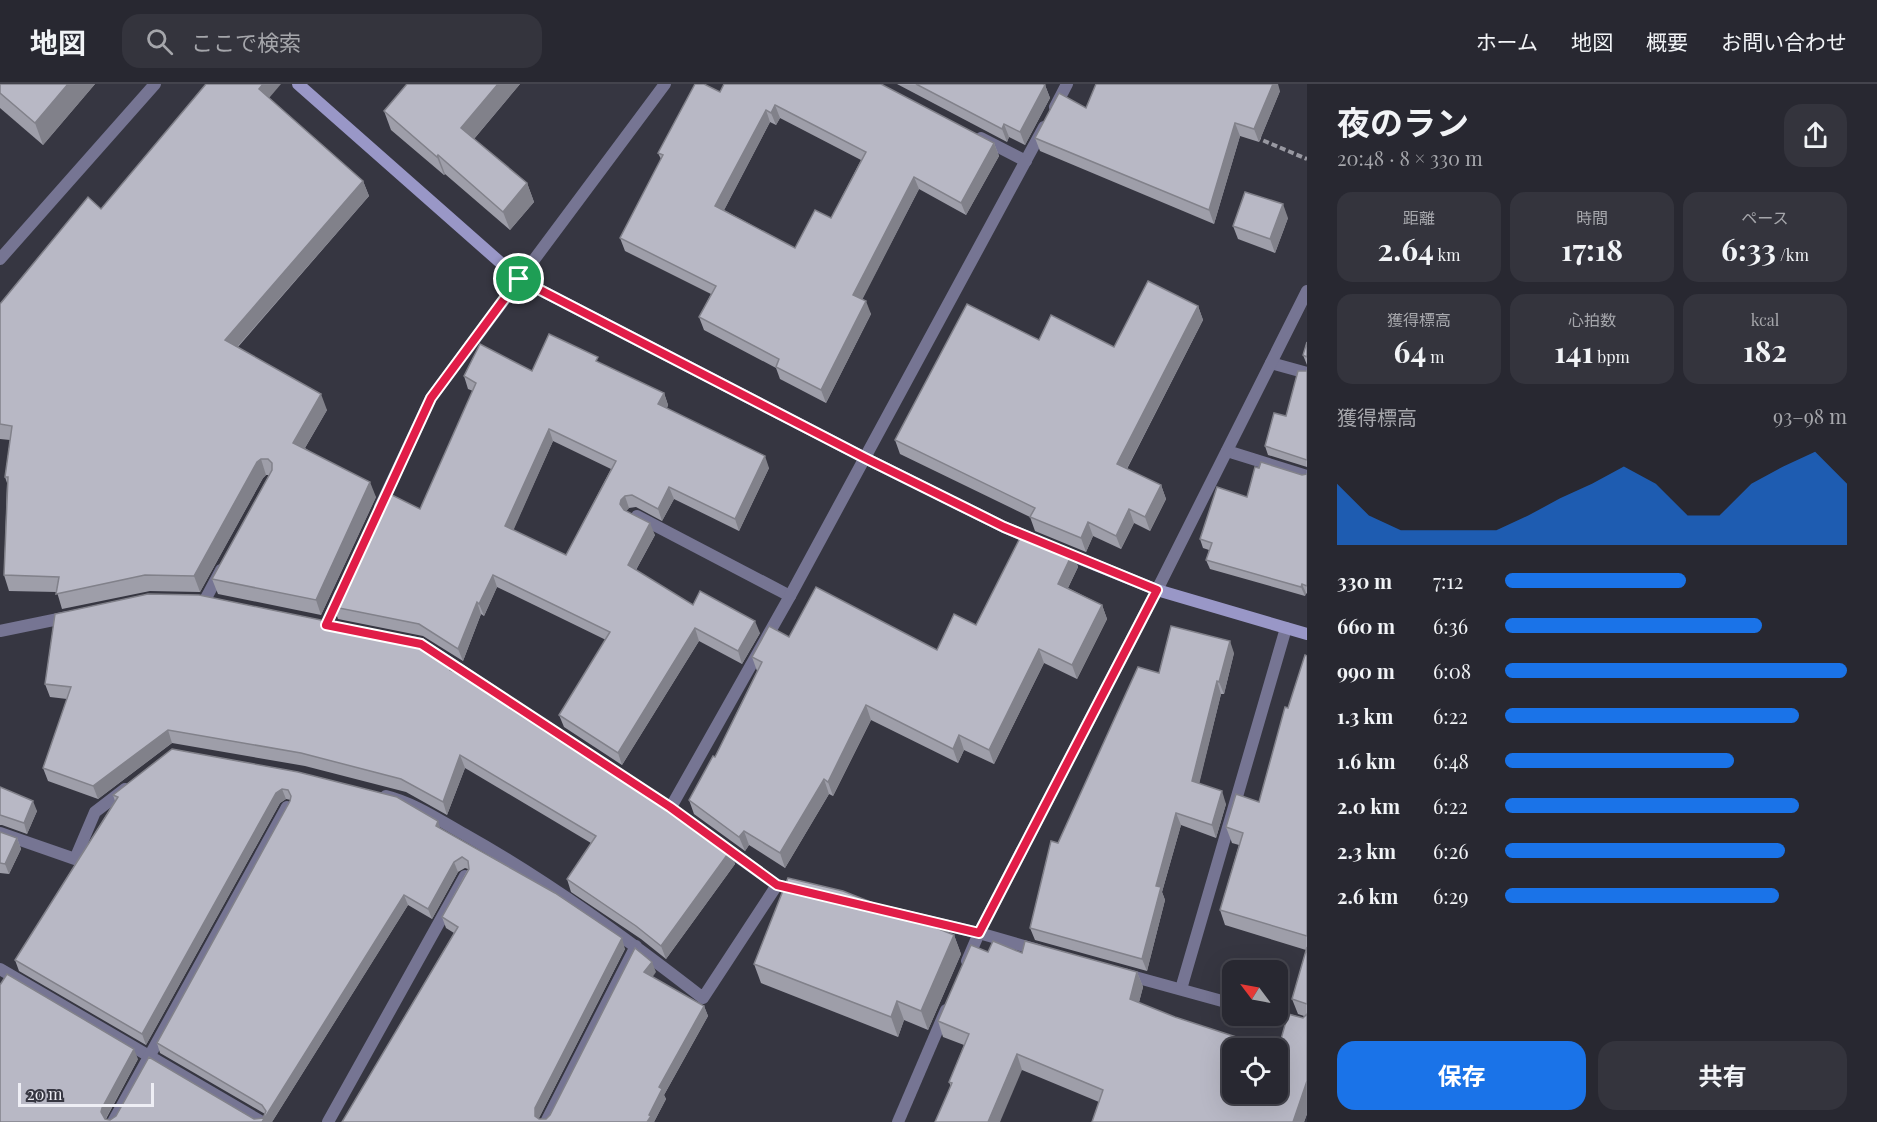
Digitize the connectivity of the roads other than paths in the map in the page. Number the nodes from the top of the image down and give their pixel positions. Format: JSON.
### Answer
{"nodes":[{"id":1,"x":155,"y":84,"type":"edge"},
{"id":2,"x":298,"y":84,"type":"edge"},
{"id":3,"x":665,"y":84,"type":"edge"},
{"id":4,"x":1067,"y":84,"type":"edge"},
{"id":5,"x":974,"y":134,"type":"edge"},
{"id":6,"x":1026,"y":161,"type":"junction"},
{"id":7,"x":0,"y":259,"type":"edge"},
{"id":8,"x":519,"y":279,"type":"junction"},
{"id":9,"x":1307,"y":291,"type":"edge"},
{"id":10,"x":1271,"y":363,"type":"junction"},
{"id":11,"x":1307,"y":373,"type":"edge"},
{"id":12,"x":1227,"y":451,"type":"junction"},
{"id":13,"x":865,"y":458,"type":"junction"},
{"id":14,"x":1307,"y":476,"type":"edge"},
{"id":15,"x":633,"y":514,"type":"edge"},
{"id":16,"x":376,"y":517,"type":"edge"},
{"id":17,"x":226,"y":560,"type":"edge"},
{"id":18,"x":346,"y":582,"type":"edge"},
{"id":19,"x":1157,"y":590,"type":"junction"},
{"id":20,"x":790,"y":596,"type":"junction"},
{"id":21,"x":205,"y":600,"type":"edge"},
{"id":22,"x":82,"y":614,"type":"edge"},
{"id":23,"x":326,"y":625,"type":"edge"},
{"id":24,"x":1286,"y":628,"type":"junction"},
{"id":25,"x":0,"y":631,"type":"edge"},
{"id":26,"x":1307,"y":634,"type":"edge"},
{"id":27,"x":389,"y":638,"type":"edge"},
{"id":28,"x":501,"y":696,"type":"edge"},
{"id":29,"x":139,"y":778,"type":"edge"},
{"id":30,"x":641,"y":788,"type":"edge"},
{"id":31,"x":370,"y":791,"type":"edge"},
{"id":32,"x":286,"y":807,"type":"edge"},
{"id":33,"x":670,"y":807,"type":"junction"},
{"id":34,"x":0,"y":833,"type":"edge"},
{"id":35,"x":465,"y":876,"type":"edge"},
{"id":36,"x":777,"y":885,"type":"junction"},
{"id":37,"x":810,"y":893,"type":"edge"},
{"id":38,"x":878,"y":909,"type":"edge"},
{"id":39,"x":979,"y":933,"type":"junction"},
{"id":40,"x":636,"y":946,"type":"junction"},
{"id":41,"x":1046,"y":952,"type":"edge"},
{"id":42,"x":0,"y":969,"type":"edge"},
{"id":43,"x":1114,"y":971,"type":"edge"},
{"id":44,"x":961,"y":975,"type":"edge"},
{"id":45,"x":1181,"y":989,"type":"junction"},
{"id":46,"x":952,"y":996,"type":"edge"},
{"id":47,"x":1222,"y":1001,"type":"edge"},
{"id":48,"x":1288,"y":1020,"type":"edge"},
{"id":49,"x":1307,"y":1025,"type":"edge"},
{"id":50,"x":149,"y":1055,"type":"junction"},
{"id":51,"x":113,"y":1122,"type":"edge"},
{"id":52,"x":262,"y":1122,"type":"edge"},
{"id":53,"x":328,"y":1122,"type":"edge"},
{"id":54,"x":546,"y":1122,"type":"edge"},
{"id":55,"x":898,"y":1122,"type":"edge"}],
"edges":[{"from":1,"to":7,"type":"street"},
{"from":2,"to":8,"type":"street"},
{"from":3,"to":8,"type":"street"},
{"from":4,"to":6,"type":"street"},
{"from":5,"to":6,"type":"street"},
{"from":6,"to":13,"type":"street"},
{"from":8,"to":13,"type":"street"},
{"from":8,"to":16,"type":"street"},
{"from":9,"to":10,"type":"street"},
{"from":10,"to":11,"type":"street"},
{"from":10,"to":12,"type":"street"},
{"from":12,"to":14,"type":"street"},
{"from":12,"to":19,"type":"street"},
{"from":13,"to":19,"type":"street"},
{"from":13,"to":20,"type":"street"},
{"from":15,"to":20,"type":"street"},
{"from":17,"to":21,"type":"street"},
{"from":18,"to":23,"type":"street"},
{"from":19,"to":24,"type":"street"},
{"from":19,"to":39,"type":"street"},
{"from":20,"to":33,"type":"street"},
{"from":22,"to":25,"type":"street"},
{"from":24,"to":26,"type":"street"},
{"from":24,"to":45,"type":"street"},
{"from":27,"to":28,"type":"street"},
{"from":29,"to":34,"type":"street"},
{"from":30,"to":33,"type":"street"},
{"from":31,"to":40,"type":"street"},
{"from":32,"to":50,"type":"street"},
{"from":33,"to":36,"type":"street"},
{"from":35,"to":53,"type":"street"},
{"from":36,"to":37,"type":"street"},
{"from":36,"to":40,"type":"street"},
{"from":38,"to":39,"type":"street"},
{"from":39,"to":41,"type":"street"},
{"from":39,"to":44,"type":"street"},
{"from":40,"to":54,"type":"street"},
{"from":42,"to":50,"type":"street"},
{"from":43,"to":45,"type":"street"},
{"from":45,"to":47,"type":"street"},
{"from":46,"to":55,"type":"street"},
{"from":48,"to":49,"type":"street"},
{"from":50,"to":51,"type":"street"},
{"from":50,"to":52,"type":"street"}]}
